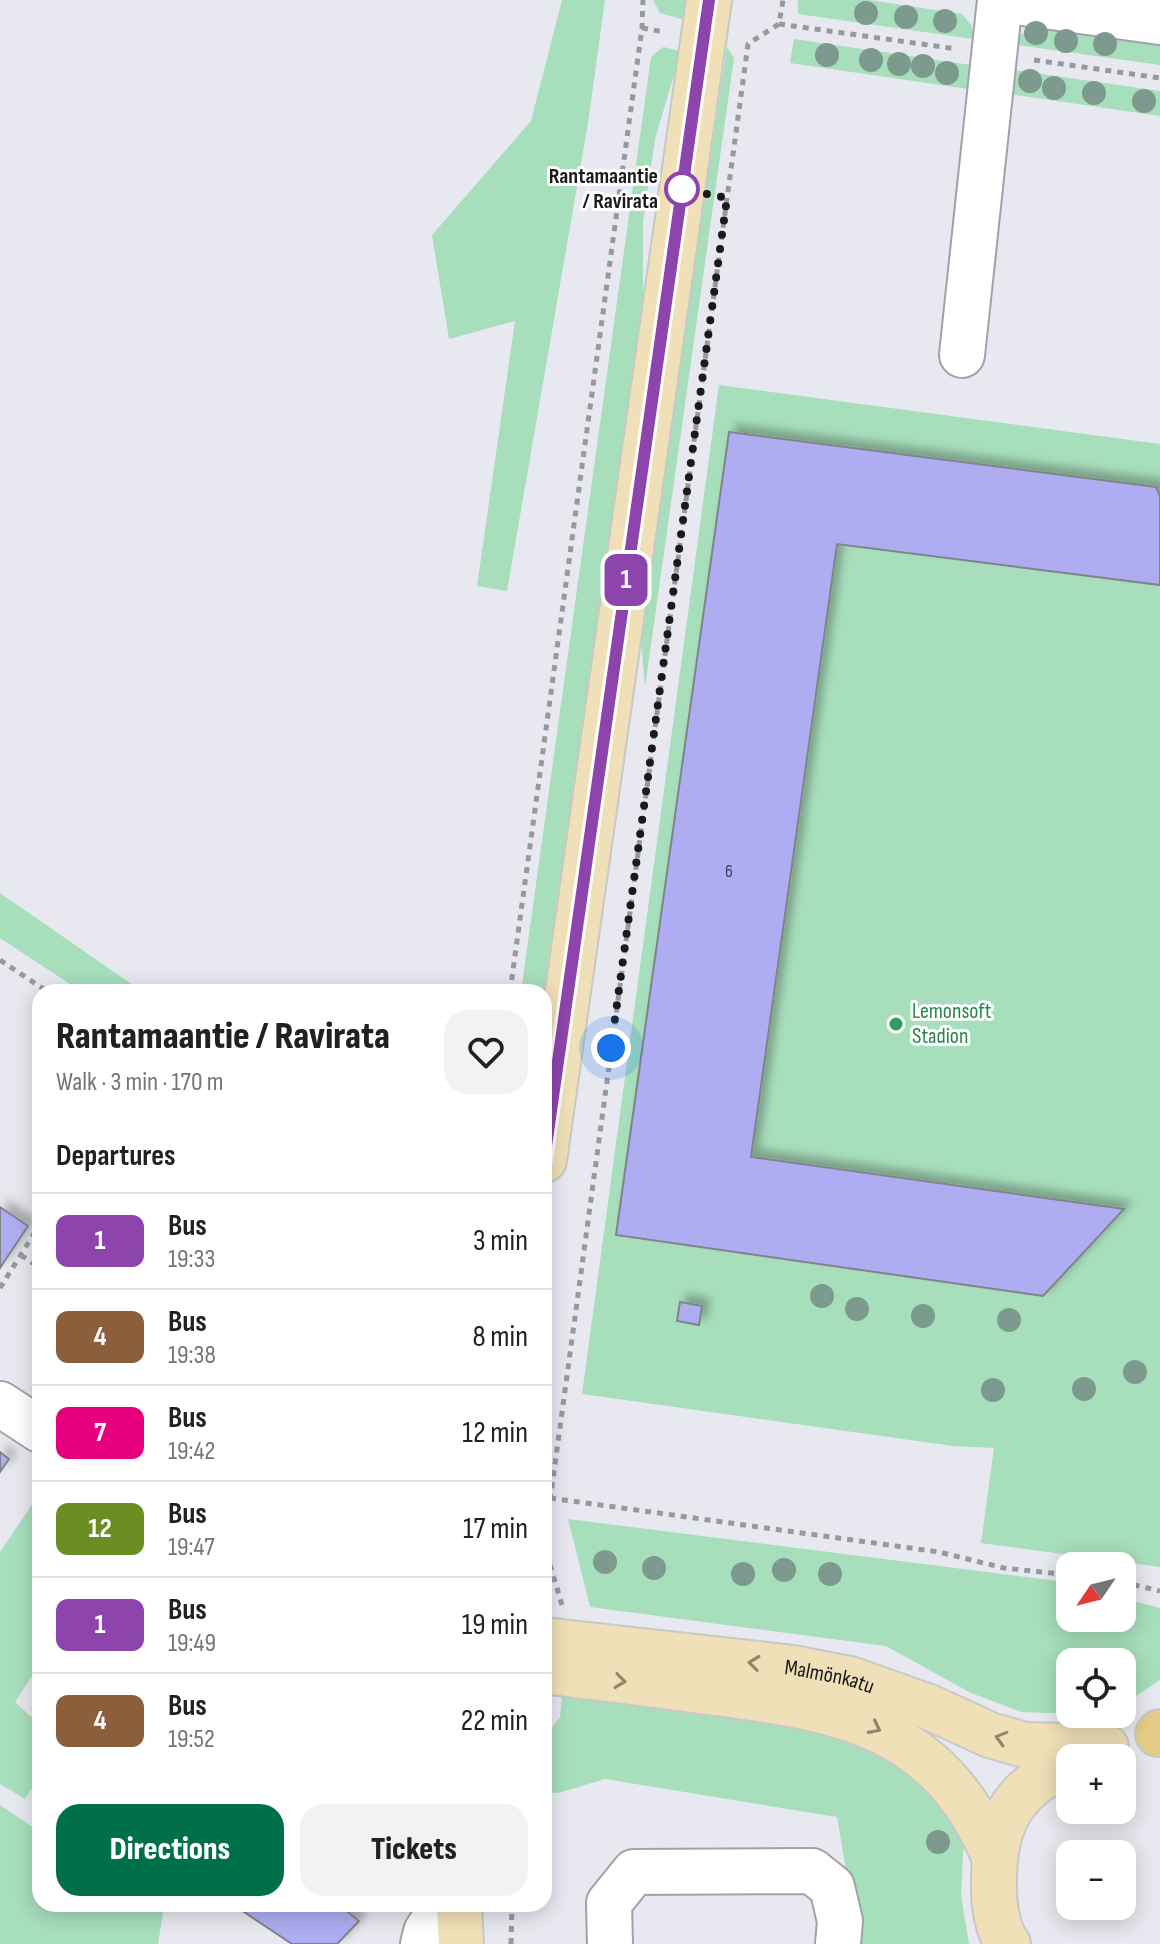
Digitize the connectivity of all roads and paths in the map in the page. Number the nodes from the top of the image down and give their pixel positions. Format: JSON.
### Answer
{"nodes":[{"id":1,"x":643,"y":0,"type":"edge"},
{"id":2,"x":709,"y":0,"type":"edge"},
{"id":3,"x":783,"y":0,"type":"edge"},
{"id":4,"x":1001,"y":0,"type":"edge"},
{"id":5,"x":1160,"y":22,"type":"edge"},
{"id":6,"x":962,"y":355,"type":"dead end"},
{"id":7,"x":0,"y":960,"type":"edge"},
{"id":8,"x":36,"y":984,"type":"edge"},
{"id":9,"x":511,"y":984,"type":"edge"},
{"id":10,"x":552,"y":1060,"type":"edge"},
{"id":11,"x":32,"y":1237,"type":"edge"},
{"id":12,"x":21,"y":1255,"type":"junction"},
{"id":13,"x":32,"y":1263,"type":"edge"},
{"id":14,"x":0,"y":1288,"type":"edge"},
{"id":15,"x":0,"y":1404,"type":"edge"},
{"id":16,"x":32,"y":1425,"type":"edge"},
{"id":17,"x":552,"y":1483,"type":"edge"},
{"id":18,"x":552,"y":1498,"type":"edge"},
{"id":19,"x":552,"y":1568,"type":"edge"},
{"id":20,"x":1056,"y":1574,"type":"edge"},
{"id":21,"x":1136,"y":1585,"type":"edge"},
{"id":22,"x":1160,"y":1591,"type":"edge"},
{"id":23,"x":552,"y":1655,"type":"edge"},
{"id":24,"x":1159,"y":1733,"type":"edge"},
{"id":25,"x":1124,"y":1744,"type":"edge"},
{"id":26,"x":1056,"y":1751,"type":"edge"},
{"id":27,"x":1056,"y":1768,"type":"edge"},
{"id":28,"x":993,"y":1854,"type":"junction"},
{"id":29,"x":439,"y":1912,"type":"edge"},
{"id":30,"x":459,"y":1912,"type":"edge"},
{"id":31,"x":512,"y":1912,"type":"edge"},
{"id":32,"x":1006,"y":1943,"type":"edge"},
{"id":33,"x":423,"y":1944,"type":"edge"},
{"id":34,"x":461,"y":1944,"type":"edge"},
{"id":35,"x":511,"y":1944,"type":"edge"},
{"id":36,"x":610,"y":1944,"type":"edge"},
{"id":37,"x":838,"y":1944,"type":"edge"}],
"edges":[{"from":1,"to":9,"type":"path"},
{"from":2,"to":10,"type":"main road"},
{"from":3,"to":17,"type":"path"},
{"from":4,"to":5,"type":"street"},
{"from":4,"to":6,"type":"street"},
{"from":7,"to":8,"type":"path"},
{"from":11,"to":12,"type":"path"},
{"from":12,"to":13,"type":"path"},
{"from":12,"to":14,"type":"path"},
{"from":15,"to":16,"type":"street"},
{"from":18,"to":20,"type":"path"},
{"from":19,"to":23,"type":"path"},
{"from":21,"to":22,"type":"path"},
{"from":26,"to":23,"type":"main road","name":"Malmönkatu","one_way":true},
{"from":23,"to":28,"type":"main road","name":"Malmönkatu","one_way":true},
{"from":24,"to":25,"type":"main road"},
{"from":27,"to":28,"type":"main road"},
{"from":28,"to":32,"type":"main road"},
{"from":29,"to":33,"type":"street"},
{"from":30,"to":34,"type":"main road"},
{"from":31,"to":35,"type":"path"},
{"from":36,"to":37,"type":"street"}]}
